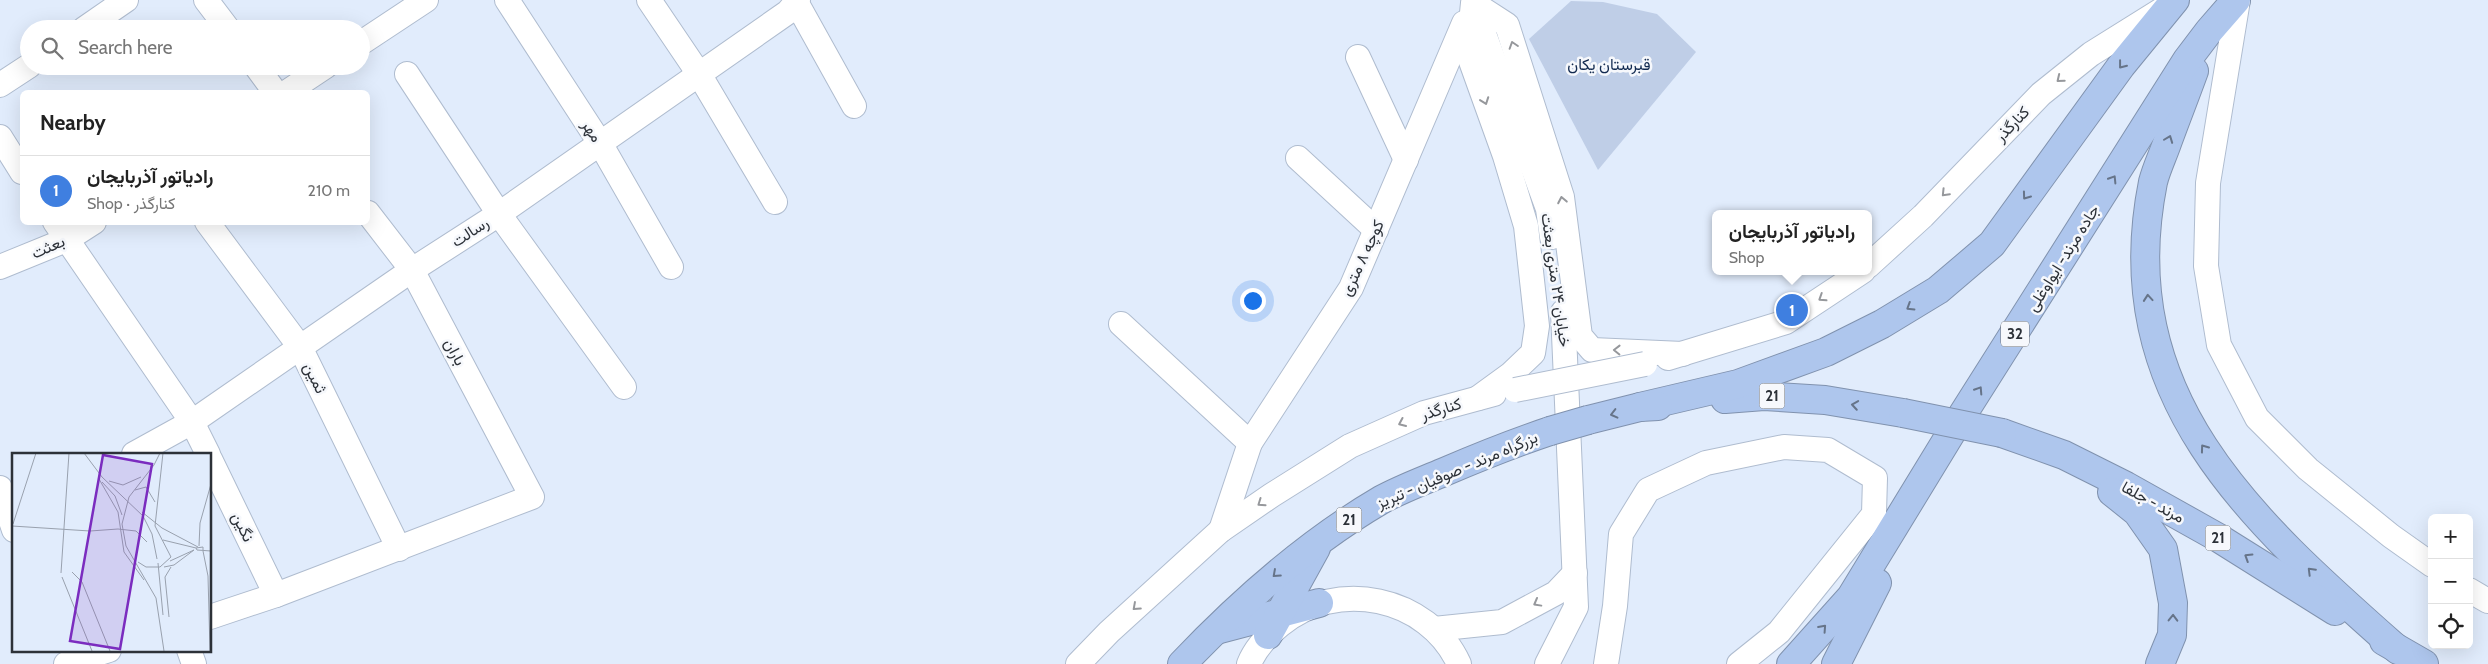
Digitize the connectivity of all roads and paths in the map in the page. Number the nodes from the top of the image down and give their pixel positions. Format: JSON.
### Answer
{"nodes":[{"id":1,"x":126,"y":0,"type":"edge"},
{"id":2,"x":206,"y":0,"type":"edge"},
{"id":3,"x":426,"y":0,"type":"edge"},
{"id":4,"x":507,"y":0,"type":"edge"},
{"id":5,"x":650,"y":0,"type":"edge"},
{"id":6,"x":2237,"y":0,"type":"edge"},
{"id":7,"x":797,"y":1,"type":"edge"},
{"id":8,"x":1473,"y":1,"type":"edge"},
{"id":9,"x":2174,"y":1,"type":"edge"},
{"id":10,"x":97,"y":20,"type":"edge"},
{"id":11,"x":221,"y":20,"type":"edge"},
{"id":12,"x":2209,"y":31,"type":"junction"},
{"id":13,"x":370,"y":37,"type":"edge"},
{"id":14,"x":1358,"y":57,"type":"dead end"},
{"id":15,"x":20,"y":72,"type":"edge"},
{"id":16,"x":408,"y":74,"type":"dead end"},
{"id":17,"x":699,"y":74,"type":"junction"},
{"id":18,"x":263,"y":75,"type":"edge"},
{"id":19,"x":312,"y":75,"type":"edge"},
{"id":20,"x":0,"y":85,"type":"edge"},
{"id":21,"x":274,"y":90,"type":"edge"},
{"id":22,"x":290,"y":90,"type":"edge"},
{"id":23,"x":854,"y":106,"type":"dead end"},
{"id":24,"x":0,"y":138,"type":"edge"},
{"id":25,"x":600,"y":143,"type":"junction"},
{"id":26,"x":1298,"y":158,"type":"dead end"},
{"id":27,"x":1406,"y":160,"type":"junction"},
{"id":28,"x":20,"y":169,"type":"edge"},
{"id":29,"x":775,"y":202,"type":"dead end"},
{"id":30,"x":498,"y":214,"type":"junction"},
{"id":31,"x":370,"y":216,"type":"edge"},
{"id":32,"x":83,"y":225,"type":"edge"},
{"id":33,"x":209,"y":225,"type":"edge"},
{"id":34,"x":1376,"y":230,"type":"junction"},
{"id":35,"x":61,"y":231,"type":"edge"},
{"id":36,"x":1872,"y":262,"type":"edge"},
{"id":37,"x":0,"y":267,"type":"edge"},
{"id":38,"x":671,"y":267,"type":"dead end"},
{"id":39,"x":412,"y":270,"type":"junction"},
{"id":40,"x":1857,"y":275,"type":"edge"},
{"id":41,"x":1121,"y":324,"type":"dead end"},
{"id":42,"x":300,"y":348,"type":"junction"},
{"id":43,"x":1683,"y":354,"type":"junction"},
{"id":44,"x":624,"y":387,"type":"dead end"},
{"id":45,"x":1478,"y":398,"type":"junction"},
{"id":46,"x":1640,"y":407,"type":"junction"},
{"id":47,"x":192,"y":422,"type":"junction"},
{"id":48,"x":1956,"y":425,"type":"junction"},
{"id":49,"x":1250,"y":443,"type":"junction"},
{"id":50,"x":136,"y":453,"type":"edge"},
{"id":51,"x":208,"y":453,"type":"edge"},
{"id":52,"x":2064,"y":455,"type":"junction"},
{"id":53,"x":211,"y":461,"type":"edge"},
{"id":54,"x":0,"y":488,"type":"edge"},
{"id":55,"x":9,"y":518,"type":"edge"},
{"id":56,"x":1221,"y":530,"type":"junction"},
{"id":57,"x":1321,"y":540,"type":"junction"},
{"id":58,"x":398,"y":549,"type":"junction"},
{"id":59,"x":2428,"y":561,"type":"edge"},
{"id":60,"x":1575,"y":573,"type":"junction"},
{"id":61,"x":2473,"y":592,"type":"edge"},
{"id":62,"x":276,"y":595,"type":"junction"},
{"id":63,"x":2488,"y":601,"type":"edge"},
{"id":64,"x":1319,"y":603,"type":"junction"},
{"id":65,"x":1281,"y":612,"type":"junction"},
{"id":66,"x":211,"y":617,"type":"edge"},
{"id":67,"x":1434,"y":629,"type":"junction"},
{"id":68,"x":1214,"y":631,"type":"junction"},
{"id":69,"x":1268,"y":635,"type":"junction"},
{"id":70,"x":2398,"y":650,"type":"junction"},
{"id":71,"x":102,"y":652,"type":"edge"},
{"id":72,"x":190,"y":652,"type":"edge"},
{"id":73,"x":66,"y":664,"type":"edge"},
{"id":74,"x":194,"y":664,"type":"edge"},
{"id":75,"x":1078,"y":664,"type":"edge"},
{"id":76,"x":1182,"y":664,"type":"edge"},
{"id":77,"x":1192,"y":664,"type":"edge"},
{"id":78,"x":1249,"y":664,"type":"edge"},
{"id":79,"x":1459,"y":664,"type":"edge"},
{"id":80,"x":1547,"y":664,"type":"edge"},
{"id":81,"x":1606,"y":664,"type":"edge"},
{"id":82,"x":1739,"y":664,"type":"edge"},
{"id":83,"x":1791,"y":664,"type":"edge"},
{"id":84,"x":1836,"y":664,"type":"edge"},
{"id":85,"x":2160,"y":664,"type":"edge"},
{"id":86,"x":2424,"y":664,"type":"edge"}],
"edges":[{"from":1,"to":10,"type":"street"},
{"from":2,"to":11,"type":"street"},
{"from":3,"to":13,"type":"street"},
{"from":4,"to":25,"type":"street","name":"مهر"},
{"from":5,"to":17,"type":"street"},
{"from":6,"to":12,"type":"highway","name":"جاده مرند- ایواوغلی","number":"32"},
{"from":6,"to":59,"type":"street"},
{"from":7,"to":17,"type":"street","name":"رسالت"},
{"from":7,"to":23,"type":"street"},
{"from":8,"to":27,"type":"street","name":"کوچه ۸ متری"},
{"from":43,"to":8,"type":"street","one_way":true},
{"from":8,"to":45,"type":"street","one_way":true},
{"from":8,"to":60,"type":"street","name":"خیابان ۲۴ متری بعثت"},
{"from":9,"to":36,"type":"street","name":"کنارگذر","one_way":true},
{"from":9,"to":46,"type":"highway","one_way":true},
{"from":48,"to":12,"type":"highway","name":"جاده مرند- ایواوغلی","number":"32","one_way":true},
{"from":70,"to":12,"type":"highway","one_way":true},
{"from":14,"to":27,"type":"street"},
{"from":15,"to":20,"type":"street"},
{"from":16,"to":30,"type":"street"},
{"from":17,"to":25,"type":"street","name":"رسالت"},
{"from":17,"to":29,"type":"street"},
{"from":18,"to":21,"type":"street"},
{"from":19,"to":22,"type":"street"},
{"from":24,"to":28,"type":"street"},
{"from":25,"to":30,"type":"street","name":"رسالت"},
{"from":25,"to":38,"type":"street","name":"مهر"},
{"from":26,"to":34,"type":"street"},
{"from":27,"to":34,"type":"street","name":"کوچه ۸ متری"},
{"from":30,"to":39,"type":"street","name":"رسالت"},
{"from":30,"to":44,"type":"street"},
{"from":31,"to":39,"type":"street","name":"باران"},
{"from":32,"to":35,"type":"street","name":"بعثت"},
{"from":33,"to":42,"type":"street","name":"ثمین"},
{"from":34,"to":49,"type":"street","name":"کوچه ۸ متری"},
{"from":35,"to":37,"type":"street","name":"بعثت"},
{"from":35,"to":47,"type":"street"},
{"from":39,"to":42,"type":"street","name":"رسالت"},
{"from":39,"to":58,"type":"street","name":"باران"},
{"from":40,"to":43,"type":"street","name":"کنارگذر","one_way":true},
{"from":41,"to":49,"type":"street"},
{"from":42,"to":47,"type":"street","name":"رسالت"},
{"from":42,"to":58,"type":"street","name":"ثمین"},
{"from":43,"to":45,"type":"street","name":"کنارگذر","bridge":true},
{"from":45,"to":56,"type":"street","name":"کنارگذر","one_way":true},
{"from":52,"to":46,"type":"highway","name":"مرند - جلفا","number":"21","one_way":true,"bridge":true},
{"from":46,"to":57,"type":"highway","name":"بزرگراه مرند - صوفیان - تبریز","number":"21","one_way":true,"bridge":true},
{"from":47,"to":50,"type":"street","name":"رسالت"},
{"from":47,"to":51,"type":"street"},
{"from":83,"to":48,"type":"highway","name":"جاده مرند- ایواوغلی","number":"32","one_way":true},
{"from":48,"to":84,"type":"highway"},
{"from":49,"to":56,"type":"street","name":"کوچه ۸ متری"},
{"from":70,"to":52,"type":"highway","name":"مرند - جلفا","number":"21","one_way":true},
{"from":85,"to":52,"type":"highway","one_way":true},
{"from":53,"to":62,"type":"street","name":"نگین"},
{"from":54,"to":55,"type":"street"},
{"from":56,"to":75,"type":"street","name":"کنارگذر","one_way":true},
{"from":57,"to":65,"type":"highway"},
{"from":57,"to":68,"type":"highway","name":"بزرگراه مرند - صوفیان - تبریز","number":"21","one_way":true},
{"from":58,"to":62,"type":"street"},
{"from":60,"to":67,"type":"street","one_way":true},
{"from":60,"to":80,"type":"street","name":"خیابان ۲۴ متری بعثت"},
{"from":61,"to":63,"type":"street"},
{"from":62,"to":66,"type":"street"},
{"from":64,"to":65,"type":"highway"},
{"from":64,"to":67,"type":"street"},
{"from":64,"to":69,"type":"street"},
{"from":65,"to":68,"type":"highway"},
{"from":65,"to":69,"type":"highway"},
{"from":67,"to":79,"type":"street"},
{"from":68,"to":76,"type":"highway","name":"بزرگراه مرند - صوفیان - تبریز","number":"21"},
{"from":68,"to":77,"type":"highway"},
{"from":69,"to":78,"type":"street"},
{"from":70,"to":86,"type":"highway","name":"مرند - جلفا","number":"21"},
{"from":71,"to":73,"type":"street"},
{"from":72,"to":74,"type":"street"},
{"from":81,"to":82,"type":"street"}]}
